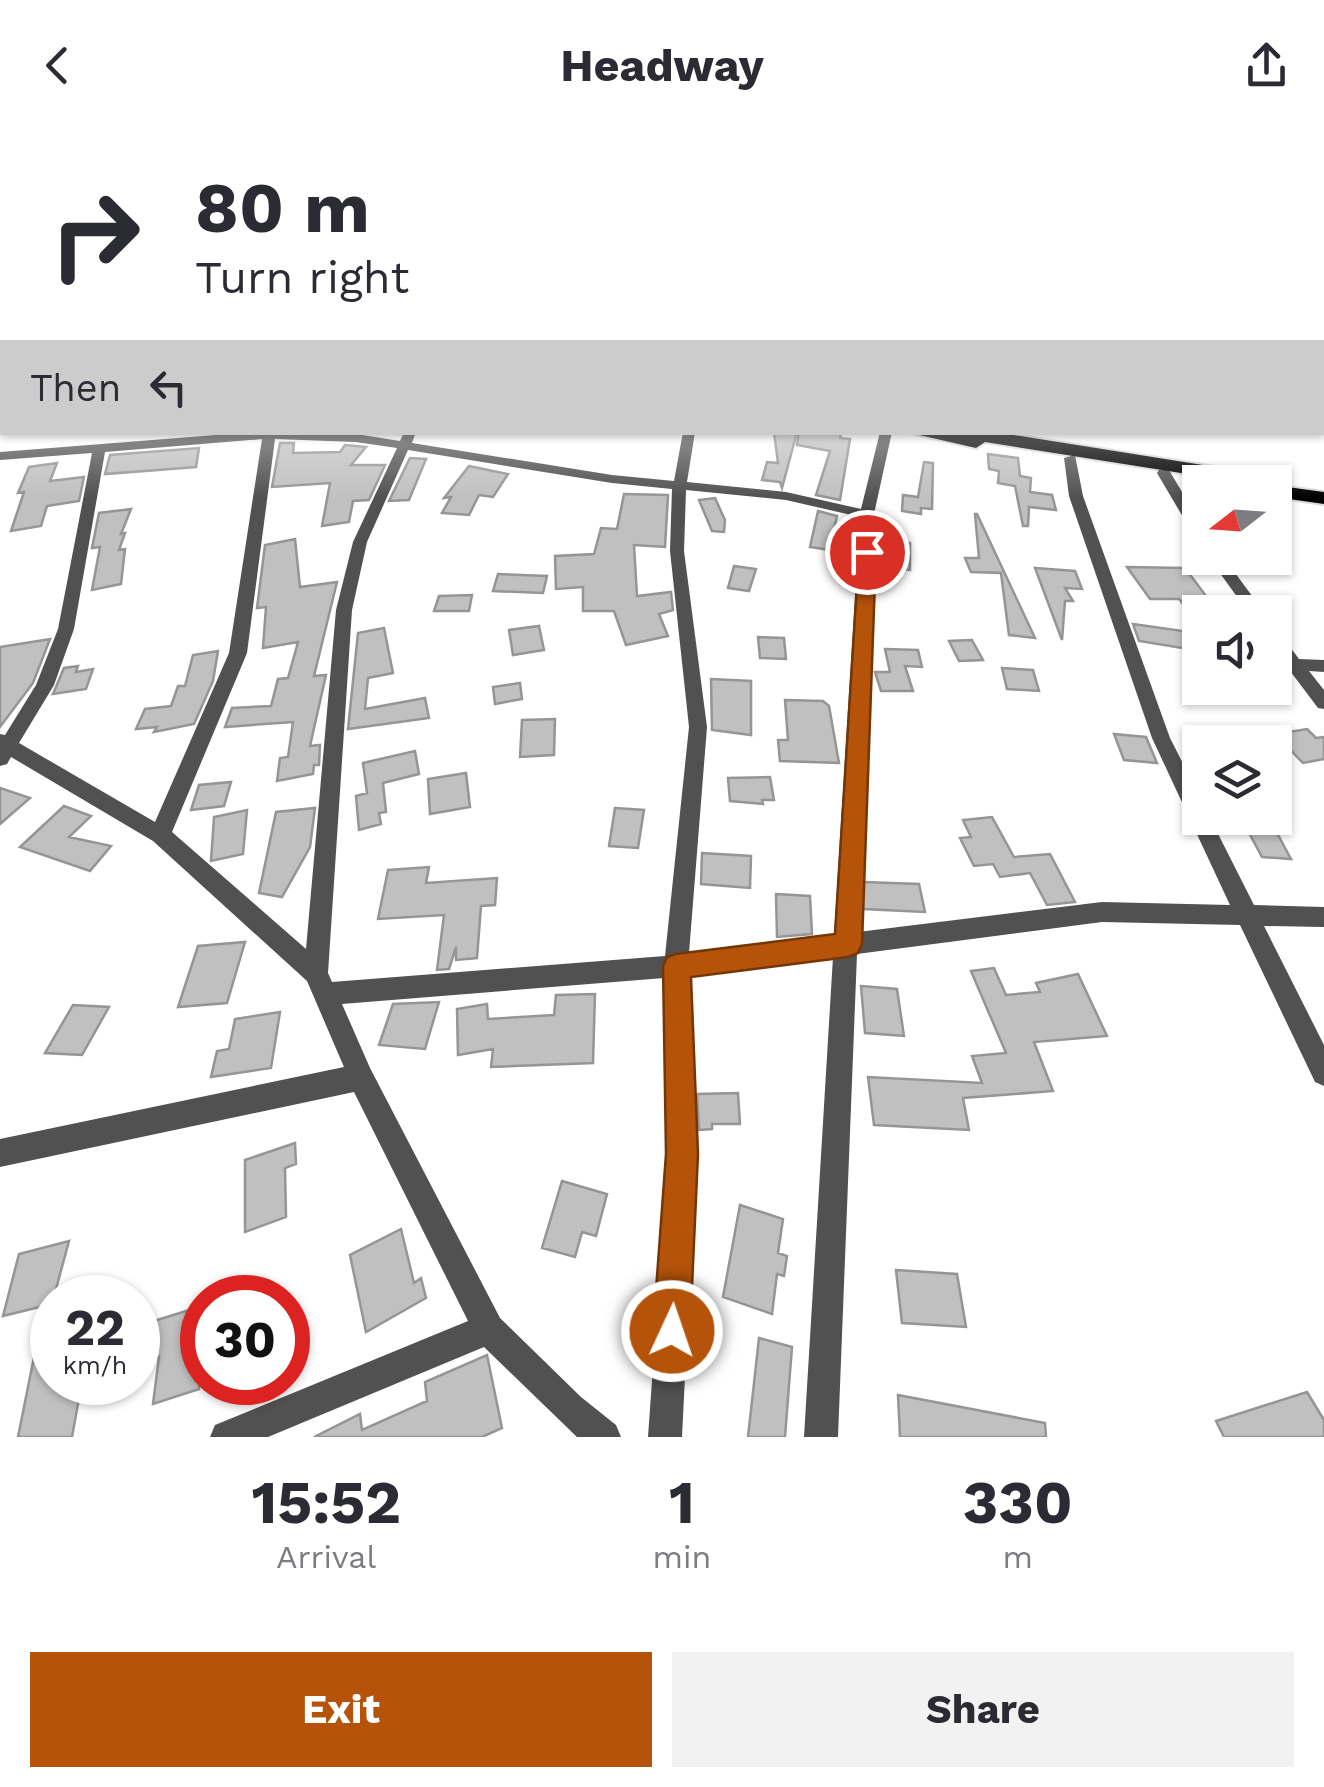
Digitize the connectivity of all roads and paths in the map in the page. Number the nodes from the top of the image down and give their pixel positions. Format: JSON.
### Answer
{"nodes":[{"id":1,"x":269,"y":435,"type":"edge"},
{"id":2,"x":689,"y":435,"type":"edge"},
{"id":3,"x":885,"y":435,"type":"edge"},
{"id":4,"x":932,"y":435,"type":"edge"},
{"id":5,"x":974,"y":435,"type":"edge"},
{"id":6,"x":179,"y":438,"type":"edge"},
{"id":7,"x":407,"y":439,"type":"edge"},
{"id":8,"x":99,"y":450,"type":"junction"},
{"id":9,"x":0,"y":456,"type":"edge"},
{"id":10,"x":1070,"y":458,"type":"junction"},
{"id":11,"x":1182,"y":470,"type":"edge"},
{"id":12,"x":1164,"y":473,"type":"junction"},
{"id":13,"x":1182,"y":476,"type":"edge"},
{"id":14,"x":1292,"y":487,"type":"edge"},
{"id":15,"x":680,"y":488,"type":"junction"},
{"id":16,"x":1292,"y":490,"type":"edge"},
{"id":17,"x":1324,"y":491,"type":"edge"},
{"id":18,"x":1324,"y":498,"type":"edge"},
{"id":19,"x":1182,"y":504,"type":"edge"},
{"id":20,"x":868,"y":514,"type":"junction"},
{"id":21,"x":1293,"y":664,"type":"joint"},
{"id":22,"x":1324,"y":666,"type":"edge"},
{"id":23,"x":1324,"y":702,"type":"edge"},
{"id":24,"x":2,"y":748,"type":"edge"},
{"id":25,"x":160,"y":835,"type":"junction"},
{"id":26,"x":1324,"y":917,"type":"edge"},
{"id":27,"x":1249,"y":918,"type":"junction"},
{"id":28,"x":848,"y":944,"type":"junction"},
{"id":29,"x":676,"y":966,"type":"junction"},
{"id":30,"x":321,"y":983,"type":"junction"},
{"id":31,"x":1324,"y":1073,"type":"edge"},
{"id":32,"x":361,"y":1076,"type":"junction"},
{"id":33,"x":0,"y":1153,"type":"edge"},
{"id":34,"x":488,"y":1329,"type":"junction"},
{"id":35,"x":227,"y":1437,"type":"edge"},
{"id":36,"x":604,"y":1437,"type":"edge"},
{"id":37,"x":665,"y":1437,"type":"edge"},
{"id":38,"x":821,"y":1437,"type":"edge"}],
"edges":[{"from":1,"to":6,"type":"street"},
{"from":1,"to":7,"type":"street"},
{"from":1,"to":25,"type":"street"},
{"from":2,"to":15,"type":"street"},
{"from":3,"to":20,"type":"street"},
{"from":4,"to":10,"type":"highway"},
{"from":5,"to":11,"type":"highway"},
{"from":6,"to":8,"type":"street"},
{"from":7,"to":15,"type":"street"},
{"from":7,"to":30,"type":"street"},
{"from":8,"to":9,"type":"street"},
{"from":8,"to":24,"type":"street"},
{"from":10,"to":12,"type":"highway"},
{"from":10,"to":27,"type":"street"},
{"from":12,"to":13,"type":"highway"},
{"from":12,"to":19,"type":"street"},
{"from":14,"to":17,"type":"highway"},
{"from":15,"to":20,"type":"street"},
{"from":15,"to":29,"type":"street"},
{"from":16,"to":18,"type":"highway"},
{"from":20,"to":28,"type":"street"},
{"from":21,"to":22,"type":"street"},
{"from":21,"to":23,"type":"street"},
{"from":24,"to":25,"type":"street"},
{"from":25,"to":30,"type":"street"},
{"from":26,"to":27,"type":"street"},
{"from":27,"to":28,"type":"street"},
{"from":27,"to":31,"type":"street"},
{"from":28,"to":29,"type":"street"},
{"from":28,"to":38,"type":"street"},
{"from":29,"to":30,"type":"street"},
{"from":29,"to":37,"type":"street"},
{"from":30,"to":32,"type":"street"},
{"from":32,"to":33,"type":"street"},
{"from":32,"to":34,"type":"street"},
{"from":34,"to":35,"type":"street"},
{"from":34,"to":36,"type":"street"}]}
